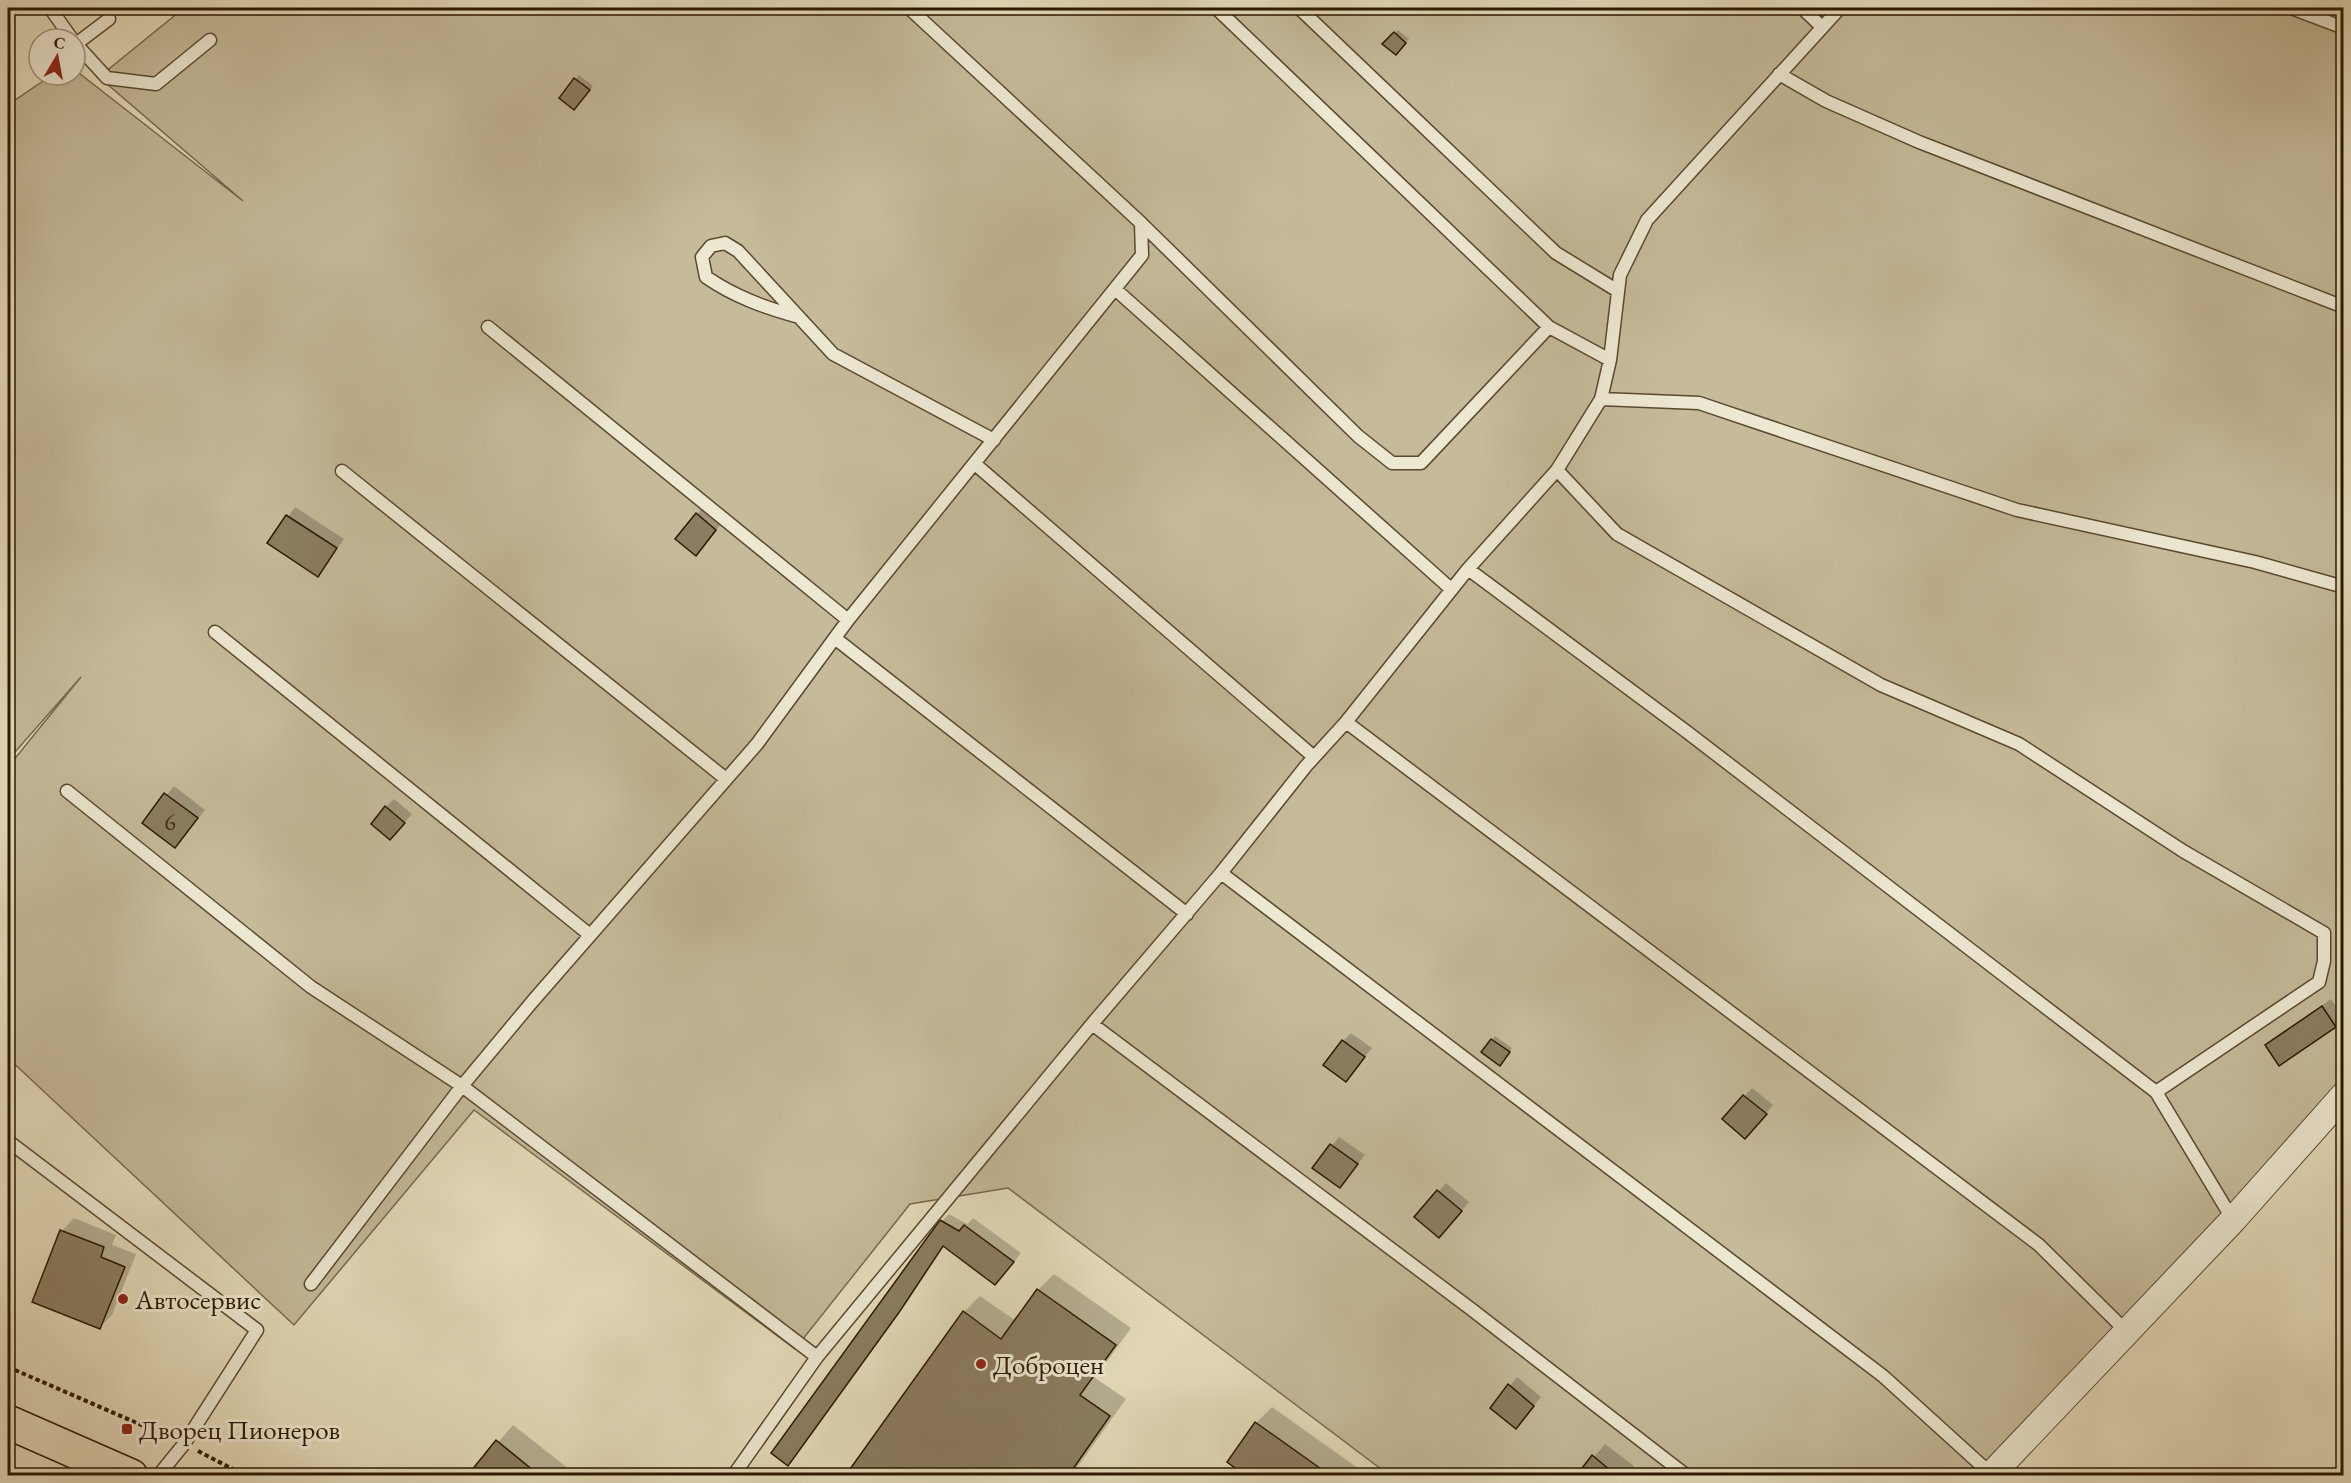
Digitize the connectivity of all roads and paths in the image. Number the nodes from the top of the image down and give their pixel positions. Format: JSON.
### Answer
{"nodes":[{"id":1,"x":50,"y":8,"type":"edge"},
{"id":2,"x":909,"y":8,"type":"edge"},
{"id":3,"x":1216,"y":8,"type":"edge"},
{"id":4,"x":1299,"y":8,"type":"edge"},
{"id":5,"x":1802,"y":8,"type":"edge"},
{"id":6,"x":1840,"y":8,"type":"edge"},
{"id":7,"x":2291,"y":8,"type":"edge"},
{"id":8,"x":110,"y":19,"type":"dead end"},
{"id":9,"x":1821,"y":26,"type":"junction"},
{"id":10,"x":63,"y":27,"type":"edge"},
{"id":11,"x":2343,"y":28,"type":"edge"},
{"id":12,"x":87,"y":35,"type":"edge"},
{"id":13,"x":210,"y":40,"type":"dead end"},
{"id":14,"x":87,"y":57,"type":"edge"},
{"id":15,"x":1779,"y":74,"type":"junction"},
{"id":16,"x":1141,"y":223,"type":"junction"},
{"id":17,"x":1115,"y":289,"type":"junction"},
{"id":18,"x":1618,"y":291,"type":"junction"},
{"id":19,"x":2343,"y":307,"type":"edge"},
{"id":20,"x":799,"y":317,"type":"junction"},
{"id":21,"x":488,"y":327,"type":"dead end"},
{"id":22,"x":1549,"y":327,"type":"junction"},
{"id":23,"x":1610,"y":360,"type":"junction"},
{"id":24,"x":1601,"y":399,"type":"junction"},
{"id":25,"x":994,"y":440,"type":"junction"},
{"id":26,"x":975,"y":464,"type":"junction"},
{"id":27,"x":1557,"y":470,"type":"junction"},
{"id":28,"x":342,"y":471,"type":"dead end"},
{"id":29,"x":1468,"y":569,"type":"junction"},
{"id":30,"x":2343,"y":587,"type":"edge"},
{"id":31,"x":1451,"y":590,"type":"junction"},
{"id":32,"x":848,"y":620,"type":"junction"},
{"id":33,"x":215,"y":632,"type":"dead end"},
{"id":34,"x":836,"y":639,"type":"junction"},
{"id":35,"x":1346,"y":722,"type":"junction"},
{"id":36,"x":1314,"y":757,"type":"junction"},
{"id":37,"x":726,"y":779,"type":"junction"},
{"id":38,"x":67,"y":791,"type":"dead end"},
{"id":39,"x":1221,"y":873,"type":"junction"},
{"id":40,"x":1187,"y":914,"type":"junction"},
{"id":41,"x":590,"y":935,"type":"junction"},
{"id":42,"x":1092,"y":1024,"type":"junction"},
{"id":43,"x":462,"y":1086,"type":"junction"},
{"id":44,"x":2156,"y":1092,"type":"junction"},
{"id":45,"x":2343,"y":1095,"type":"edge"},
{"id":46,"x":8,"y":1141,"type":"edge"},
{"id":47,"x":2233,"y":1220,"type":"junction"},
{"id":48,"x":311,"y":1284,"type":"dead end"},
{"id":49,"x":2126,"y":1332,"type":"junction"},
{"id":50,"x":817,"y":1357,"type":"junction"},
{"id":51,"x":8,"y":1367,"type":"edge"},
{"id":52,"x":8,"y":1422,"type":"edge"},
{"id":53,"x":184,"y":1444,"type":"junction"},
{"id":54,"x":8,"y":1467,"type":"edge"},
{"id":55,"x":1991,"y":1475,"type":"edge"},
{"id":56,"x":28,"y":1476,"type":"edge"},
{"id":57,"x":131,"y":1476,"type":"edge"},
{"id":58,"x":158,"y":1476,"type":"edge"},
{"id":59,"x":246,"y":1476,"type":"edge"},
{"id":60,"x":734,"y":1476,"type":"edge"},
{"id":61,"x":1687,"y":1476,"type":"edge"}],
"edges":[{"from":1,"to":10,"type":"lane"},
{"from":2,"to":16,"type":"lane"},
{"from":3,"to":22,"type":"lane"},
{"from":4,"to":18,"type":"lane"},
{"from":5,"to":9,"type":"lane"},
{"from":6,"to":9,"type":"lane"},
{"from":7,"to":11,"type":"lane"},
{"from":8,"to":12,"type":"lane"},
{"from":9,"to":15,"type":"lane"},
{"from":13,"to":14,"type":"lane"},
{"from":15,"to":18,"type":"lane"},
{"from":15,"to":19,"type":"lane"},
{"from":16,"to":17,"type":"lane"},
{"from":16,"to":22,"type":"lane"},
{"from":17,"to":25,"type":"lane"},
{"from":17,"to":31,"type":"lane"},
{"from":18,"to":23,"type":"lane"},
{"from":20,"to":20,"type":"lane"},
{"from":20,"to":25,"type":"lane"},
{"from":21,"to":32,"type":"lane"},
{"from":22,"to":23,"type":"lane"},
{"from":23,"to":24,"type":"lane"},
{"from":24,"to":27,"type":"lane"},
{"from":24,"to":30,"type":"lane"},
{"from":25,"to":26,"type":"lane"},
{"from":26,"to":32,"type":"lane"},
{"from":26,"to":36,"type":"lane"},
{"from":27,"to":29,"type":"lane"},
{"from":27,"to":44,"type":"lane"},
{"from":28,"to":37,"type":"lane"},
{"from":29,"to":31,"type":"lane"},
{"from":29,"to":44,"type":"lane"},
{"from":31,"to":35,"type":"lane"},
{"from":32,"to":34,"type":"lane"},
{"from":33,"to":41,"type":"lane"},
{"from":34,"to":37,"type":"lane"},
{"from":34,"to":40,"type":"lane"},
{"from":35,"to":36,"type":"lane"},
{"from":35,"to":49,"type":"lane"},
{"from":36,"to":39,"type":"lane"},
{"from":37,"to":41,"type":"lane"},
{"from":38,"to":43,"type":"lane"},
{"from":39,"to":40,"type":"lane"},
{"from":39,"to":55,"type":"lane"},
{"from":40,"to":42,"type":"lane"},
{"from":41,"to":43,"type":"lane"},
{"from":42,"to":50,"type":"lane"},
{"from":42,"to":61,"type":"lane"},
{"from":43,"to":48,"type":"lane"},
{"from":43,"to":50,"type":"lane"},
{"from":44,"to":47,"type":"lane"},
{"from":45,"to":47,"type":"street"},
{"from":46,"to":53,"type":"lane"},
{"from":47,"to":49,"type":"street"},
{"from":49,"to":55,"type":"street"},
{"from":50,"to":60,"type":"lane"},
{"from":51,"to":53,"type":"path"},
{"from":52,"to":57,"type":"main road"},
{"from":53,"to":58,"type":"lane"},
{"from":53,"to":59,"type":"path"},
{"from":54,"to":56,"type":"path"}]}
